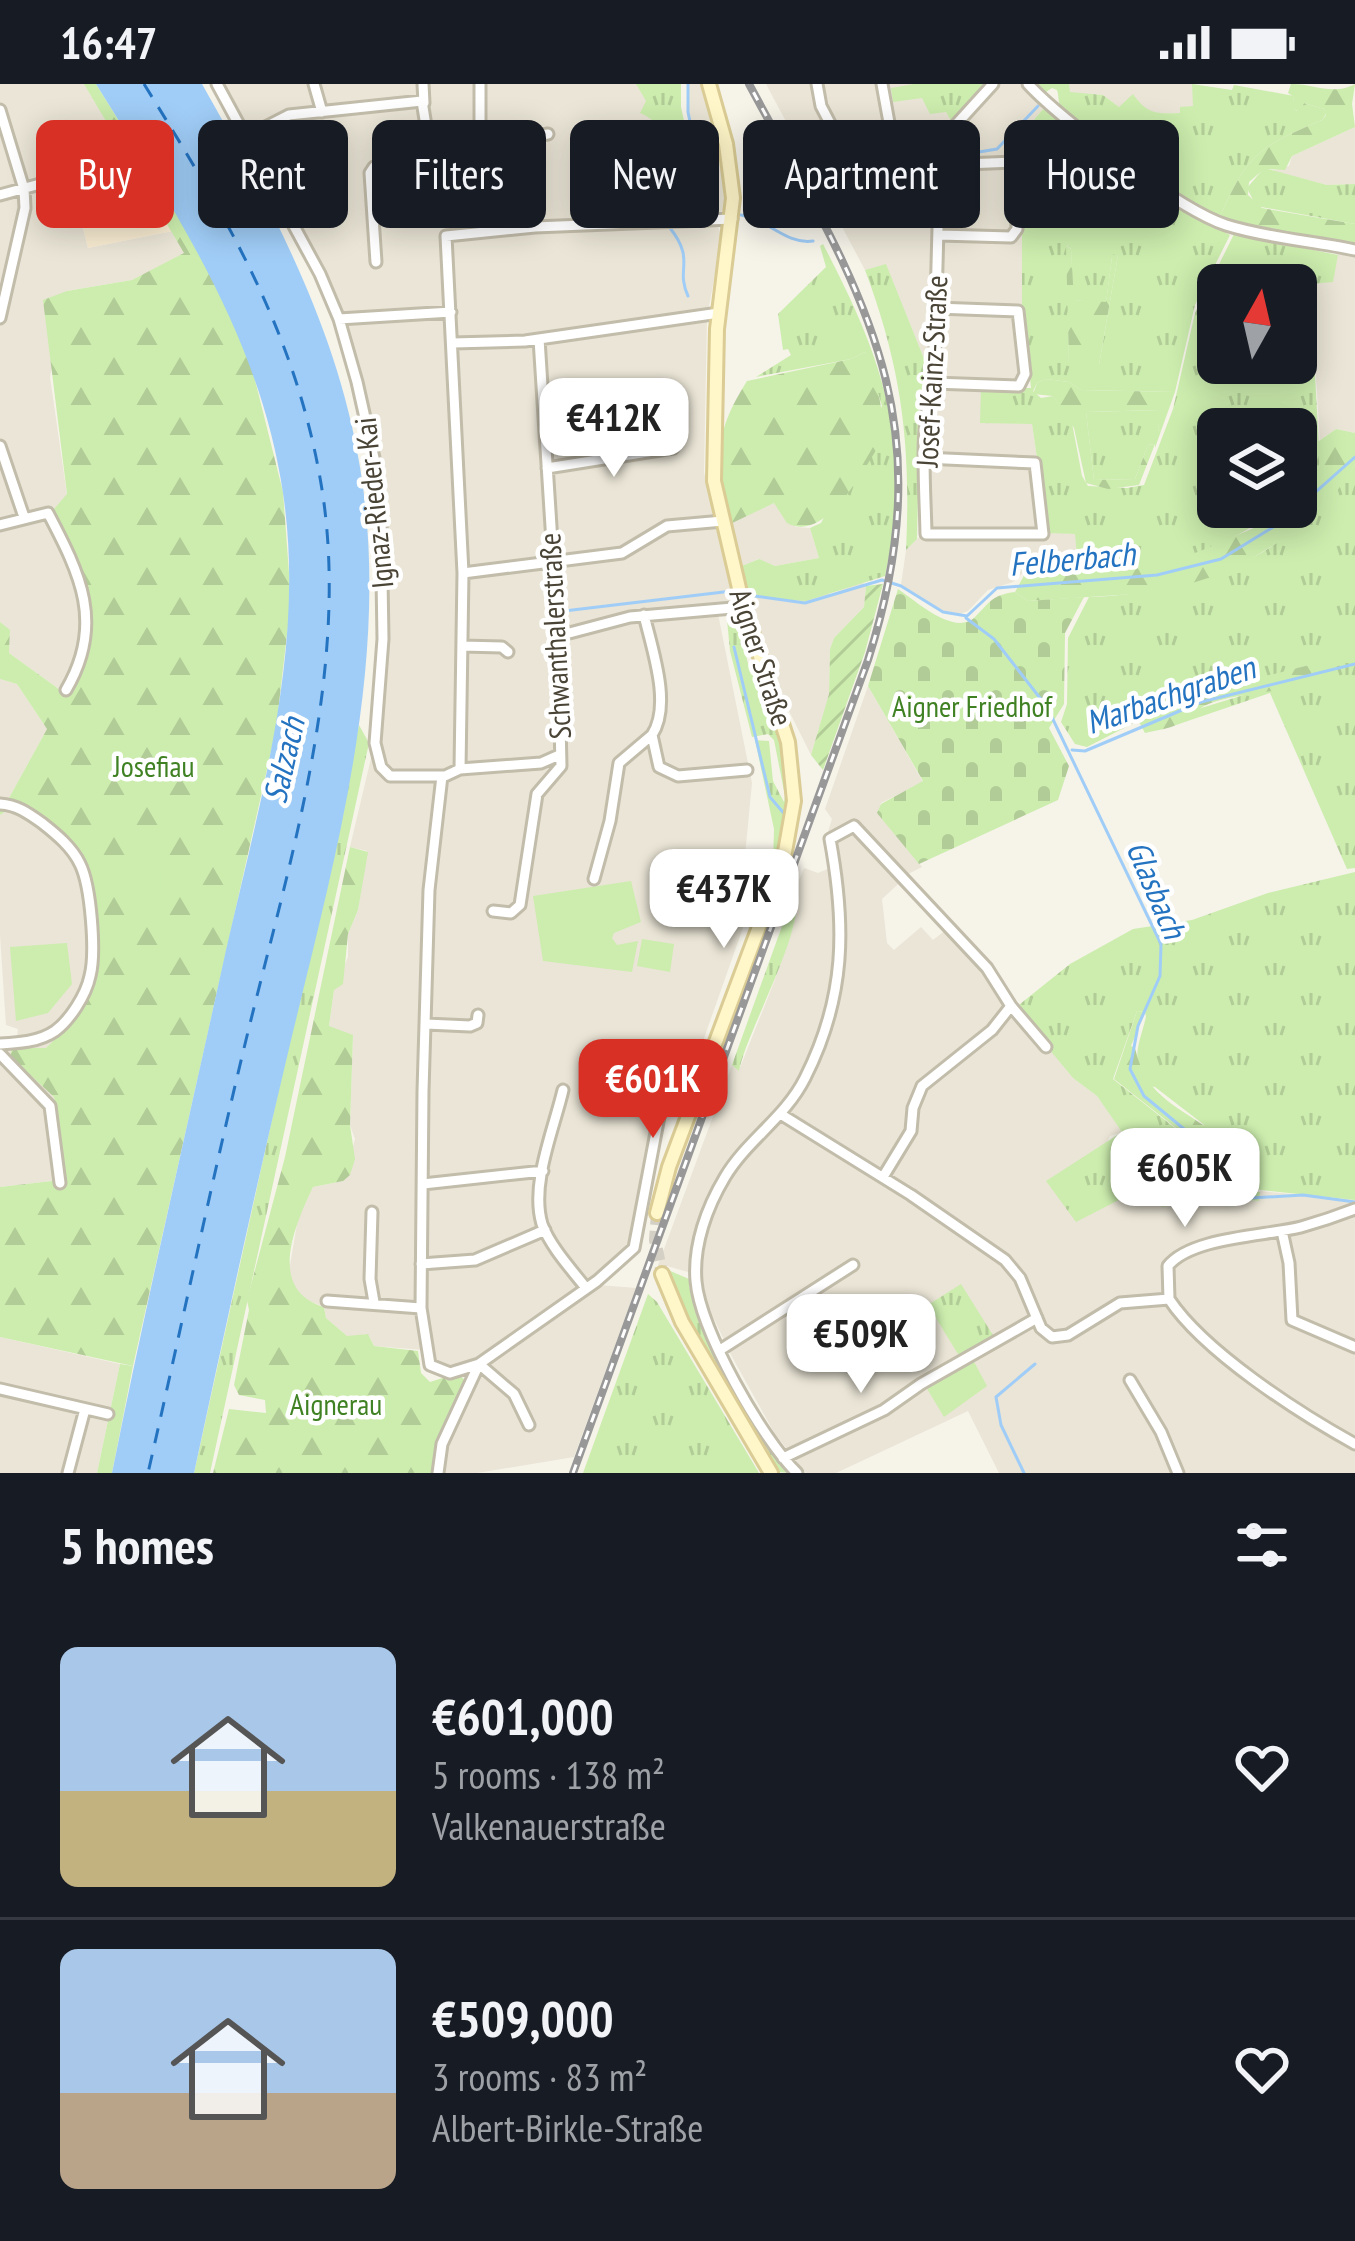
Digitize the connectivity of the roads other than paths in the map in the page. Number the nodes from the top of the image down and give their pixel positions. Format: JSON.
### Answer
{"nodes":[{"id":1,"x":217,"y":84,"type":"edge"},
{"id":2,"x":314,"y":84,"type":"edge"},
{"id":3,"x":423,"y":84,"type":"edge"},
{"id":4,"x":480,"y":84,"type":"edge"},
{"id":5,"x":709,"y":84,"type":"edge"},
{"id":6,"x":817,"y":84,"type":"edge"},
{"id":7,"x":883,"y":84,"type":"edge"},
{"id":8,"x":993,"y":84,"type":"edge"},
{"id":9,"x":1028,"y":84,"type":"edge"},
{"id":10,"x":424,"y":103,"type":"junction"},
{"id":11,"x":0,"y":110,"type":"edge"},
{"id":12,"x":322,"y":112,"type":"junction"},
{"id":13,"x":238,"y":120,"type":"edge"},
{"id":14,"x":279,"y":120,"type":"edge"},
{"id":15,"x":427,"y":120,"type":"edge"},
{"id":16,"x":481,"y":120,"type":"edge"},
{"id":17,"x":828,"y":120,"type":"edge"},
{"id":18,"x":889,"y":120,"type":"edge"},
{"id":19,"x":960,"y":120,"type":"edge"},
{"id":20,"x":980,"y":161,"type":"edge"},
{"id":21,"x":36,"y":186,"type":"edge"},
{"id":22,"x":24,"y":189,"type":"junction"},
{"id":23,"x":0,"y":195,"type":"edge"},
{"id":24,"x":732,"y":219,"type":"junction"},
{"id":25,"x":298,"y":228,"type":"edge"},
{"id":26,"x":374,"y":228,"type":"edge"},
{"id":27,"x":490,"y":228,"type":"edge"},
{"id":28,"x":939,"y":228,"type":"edge"},
{"id":29,"x":490,"y":231,"type":"junction"},
{"id":30,"x":939,"y":235,"type":"junction"},
{"id":31,"x":1355,"y":250,"type":"edge"},
{"id":32,"x":376,"y":262,"type":"dead end"},
{"id":33,"x":936,"y":308,"type":"junction"},
{"id":34,"x":451,"y":312,"type":"junction"},
{"id":35,"x":718,"y":313,"type":"junction"},
{"id":36,"x":0,"y":318,"type":"edge"},
{"id":37,"x":339,"y":319,"type":"junction"},
{"id":38,"x":539,"y":339,"type":"junction"},
{"id":39,"x":453,"y":343,"type":"junction"},
{"id":40,"x":933,"y":383,"type":"junction"},
{"id":41,"x":0,"y":446,"type":"edge"},
{"id":42,"x":673,"y":448,"type":"dead end"},
{"id":43,"x":924,"y":458,"type":"junction"},
{"id":44,"x":547,"y":468,"type":"junction"},
{"id":45,"x":24,"y":517,"type":"junction"},
{"id":46,"x":723,"y":521,"type":"junction"},
{"id":47,"x":0,"y":525,"type":"edge"},
{"id":48,"x":554,"y":560,"type":"junction"},
{"id":49,"x":463,"y":572,"type":"junction"},
{"id":50,"x":741,"y":597,"type":"junction"},
{"id":51,"x":644,"y":616,"type":"junction"},
{"id":52,"x":558,"y":636,"type":"junction"},
{"id":53,"x":462,"y":646,"type":"junction"},
{"id":54,"x":508,"y":652,"type":"dead end"},
{"id":55,"x":66,"y":690,"type":"dead end"},
{"id":56,"x":652,"y":735,"type":"junction"},
{"id":57,"x":559,"y":755,"type":"junction"},
{"id":58,"x":460,"y":769,"type":"junction"},
{"id":59,"x":747,"y":770,"type":"dead end"},
{"id":60,"x":442,"y":776,"type":"junction"},
{"id":61,"x":0,"y":804,"type":"edge"},
{"id":62,"x":861,"y":813,"type":"dead end"},
{"id":63,"x":854,"y":826,"type":"junction"},
{"id":64,"x":594,"y":879,"type":"dead end"},
{"id":65,"x":493,"y":911,"type":"dead end"},
{"id":66,"x":1011,"y":1006,"type":"junction"},
{"id":67,"x":478,"y":1016,"type":"dead end"},
{"id":68,"x":426,"y":1024,"type":"junction"},
{"id":69,"x":0,"y":1044,"type":"edge"},
{"id":70,"x":1046,"y":1047,"type":"dead end"},
{"id":71,"x":0,"y":1054,"type":"edge"},
{"id":72,"x":700,"y":1084,"type":"junction"},
{"id":73,"x":563,"y":1090,"type":"dead end"},
{"id":74,"x":782,"y":1115,"type":"junction"},
{"id":75,"x":543,"y":1171,"type":"junction"},
{"id":76,"x":883,"y":1178,"type":"junction"},
{"id":77,"x":60,"y":1183,"type":"dead end"},
{"id":78,"x":423,"y":1184,"type":"junction"},
{"id":79,"x":1355,"y":1209,"type":"edge"},
{"id":80,"x":372,"y":1212,"type":"dead end"},
{"id":81,"x":658,"y":1213,"type":"tunnel mouth"},
{"id":82,"x":545,"y":1230,"type":"junction"},
{"id":83,"x":1282,"y":1231,"type":"junction"},
{"id":84,"x":422,"y":1264,"type":"junction"},
{"id":85,"x":853,"y":1265,"type":"dead end"},
{"id":86,"x":662,"y":1274,"type":"tunnel mouth"},
{"id":87,"x":586,"y":1288,"type":"junction"},
{"id":88,"x":1169,"y":1299,"type":"junction"},
{"id":89,"x":327,"y":1301,"type":"dead end"},
{"id":90,"x":374,"y":1302,"type":"junction"},
{"id":91,"x":421,"y":1308,"type":"junction"},
{"id":92,"x":1037,"y":1318,"type":"junction"},
{"id":93,"x":1355,"y":1347,"type":"edge"},
{"id":94,"x":720,"y":1350,"type":"junction"},
{"id":95,"x":479,"y":1364,"type":"junction"},
{"id":96,"x":456,"y":1373,"type":"junction"},
{"id":97,"x":1130,"y":1380,"type":"dead end"},
{"id":98,"x":0,"y":1389,"type":"edge"},
{"id":99,"x":468,"y":1389,"type":"junction"},
{"id":100,"x":85,"y":1409,"type":"junction"},
{"id":101,"x":108,"y":1414,"type":"dead end"},
{"id":102,"x":529,"y":1425,"type":"dead end"},
{"id":103,"x":1355,"y":1444,"type":"edge"},
{"id":104,"x":783,"y":1458,"type":"junction"},
{"id":105,"x":68,"y":1473,"type":"edge"},
{"id":106,"x":438,"y":1473,"type":"edge"},
{"id":107,"x":771,"y":1473,"type":"edge"},
{"id":108,"x":797,"y":1473,"type":"edge"},
{"id":109,"x":1178,"y":1473,"type":"edge"}],
"edges":[{"from":1,"to":13,"type":"street","name":"Ignaz-Rieder-Kai"},
{"from":2,"to":12,"type":"street"},
{"from":3,"to":10,"type":"street"},
{"from":4,"to":16,"type":"street"},
{"from":5,"to":24,"type":"main road","name":"Aigner Straße"},
{"from":6,"to":17,"type":"street"},
{"from":7,"to":18,"type":"street"},
{"from":8,"to":19,"type":"street"},
{"from":9,"to":31,"type":"street"},
{"from":10,"to":12,"type":"street"},
{"from":10,"to":15,"type":"street"},
{"from":11,"to":22,"type":"street"},
{"from":12,"to":14,"type":"street"},
{"from":20,"to":30,"type":"street"},
{"from":21,"to":22,"type":"street"},
{"from":22,"to":23,"type":"street"},
{"from":22,"to":36,"type":"street"},
{"from":24,"to":29,"type":"street"},
{"from":24,"to":35,"type":"main road","name":"Aigner Straße"},
{"from":25,"to":37,"type":"street","name":"Ignaz-Rieder-Kai"},
{"from":26,"to":32,"type":"street"},
{"from":27,"to":29,"type":"street"},
{"from":28,"to":30,"type":"street","name":"Josef-Kainz-Straße"},
{"from":29,"to":34,"type":"street"},
{"from":30,"to":33,"type":"street","name":"Josef-Kainz-Straße"},
{"from":33,"to":40,"type":"street","name":"Josef-Kainz-Straße"},
{"from":33,"to":40,"type":"street"},
{"from":34,"to":37,"type":"street"},
{"from":34,"to":39,"type":"street"},
{"from":35,"to":38,"type":"street"},
{"from":35,"to":46,"type":"main road","name":"Aigner Straße"},
{"from":37,"to":60,"type":"street","name":"Ignaz-Rieder-Kai"},
{"from":38,"to":39,"type":"street"},
{"from":38,"to":44,"type":"street","name":"Schwanthalerstraße"},
{"from":39,"to":49,"type":"street"},
{"from":40,"to":43,"type":"street","name":"Josef-Kainz-Straße"},
{"from":41,"to":45,"type":"street"},
{"from":42,"to":44,"type":"street"},
{"from":43,"to":43,"type":"street","name":"Josef-Kainz-Straße"},
{"from":44,"to":48,"type":"street","name":"Schwanthalerstraße"},
{"from":45,"to":47,"type":"street"},
{"from":45,"to":55,"type":"street"},
{"from":46,"to":48,"type":"street"},
{"from":46,"to":50,"type":"main road","name":"Aigner Straße"},
{"from":48,"to":49,"type":"street"},
{"from":48,"to":52,"type":"street","name":"Schwanthalerstraße"},
{"from":49,"to":53,"type":"street"},
{"from":50,"to":51,"type":"street"},
{"from":50,"to":72,"type":"main road","name":"Aigner Straße"},
{"from":51,"to":52,"type":"street"},
{"from":51,"to":56,"type":"street"},
{"from":52,"to":57,"type":"street","name":"Schwanthalerstraße"},
{"from":53,"to":54,"type":"street"},
{"from":53,"to":58,"type":"street"},
{"from":56,"to":59,"type":"street"},
{"from":56,"to":64,"type":"street"},
{"from":57,"to":58,"type":"street","name":"Ignaz-Rieder-Kai"},
{"from":57,"to":65,"type":"street","name":"Schwanthalerstraße"},
{"from":58,"to":60,"type":"street","name":"Ignaz-Rieder-Kai"},
{"from":60,"to":68,"type":"street"},
{"from":61,"to":69,"type":"street"},
{"from":62,"to":63,"type":"street"},
{"from":63,"to":66,"type":"street"},
{"from":63,"to":74,"type":"street"},
{"from":66,"to":70,"type":"street"},
{"from":66,"to":76,"type":"street"},
{"from":67,"to":68,"type":"street"},
{"from":68,"to":78,"type":"street"},
{"from":71,"to":77,"type":"street"},
{"from":72,"to":81,"type":"main road","name":"Aigner Straße"},
{"from":72,"to":87,"type":"street"},
{"from":73,"to":75,"type":"street"},
{"from":74,"to":76,"type":"street"},
{"from":74,"to":94,"type":"street"},
{"from":75,"to":78,"type":"street"},
{"from":75,"to":82,"type":"street"},
{"from":76,"to":92,"type":"street"},
{"from":78,"to":84,"type":"street"},
{"from":79,"to":83,"type":"street"},
{"from":80,"to":90,"type":"street"},
{"from":82,"to":84,"type":"street"},
{"from":82,"to":87,"type":"street"},
{"from":83,"to":88,"type":"street"},
{"from":83,"to":93,"type":"street"},
{"from":84,"to":91,"type":"street"},
{"from":85,"to":94,"type":"street"},
{"from":86,"to":107,"type":"main road"},
{"from":87,"to":95,"type":"street"},
{"from":88,"to":92,"type":"street"},
{"from":88,"to":103,"type":"street"},
{"from":89,"to":90,"type":"street"},
{"from":90,"to":91,"type":"street"},
{"from":91,"to":96,"type":"street"},
{"from":92,"to":104,"type":"street"},
{"from":94,"to":104,"type":"street"},
{"from":95,"to":96,"type":"street"},
{"from":95,"to":99,"type":"street"},
{"from":95,"to":102,"type":"street"},
{"from":96,"to":99,"type":"street"},
{"from":97,"to":109,"type":"street"},
{"from":98,"to":100,"type":"street"},
{"from":99,"to":106,"type":"street"},
{"from":100,"to":101,"type":"street"},
{"from":100,"to":105,"type":"street"},
{"from":104,"to":108,"type":"street"}]}
